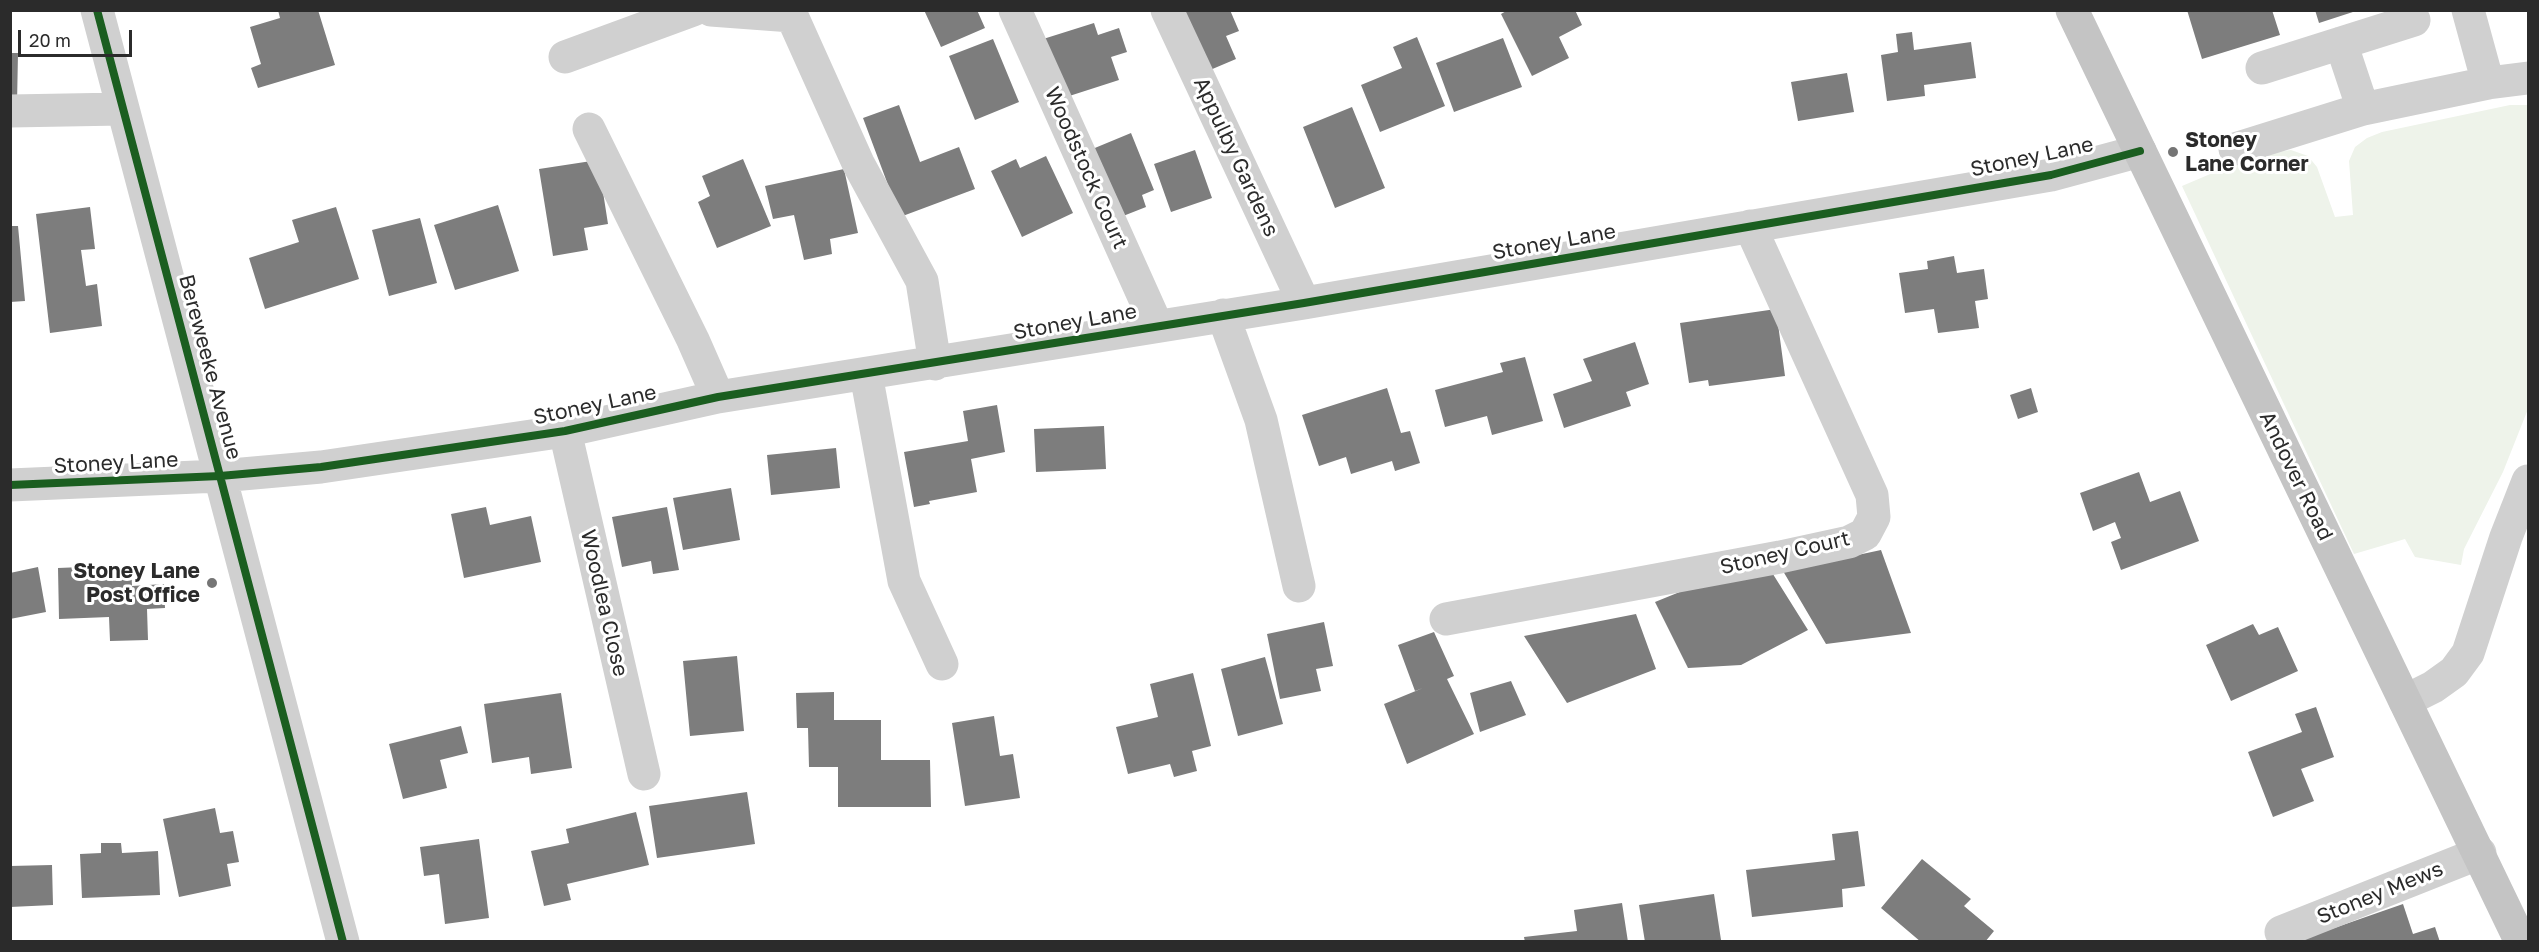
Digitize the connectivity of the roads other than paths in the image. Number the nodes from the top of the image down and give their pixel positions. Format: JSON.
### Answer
{"nodes":[{"id":1,"x":97,"y":10,"type":"edge"},
{"id":2,"x":693,"y":10,"type":"edge"},
{"id":3,"x":711,"y":10,"type":"edge"},
{"id":4,"x":1015,"y":10,"type":"edge"},
{"id":5,"x":1167,"y":10,"type":"edge"},
{"id":6,"x":2072,"y":10,"type":"edge"},
{"id":7,"x":2468,"y":10,"type":"edge"},
{"id":8,"x":2414,"y":20,"type":"dead end"},
{"id":9,"x":2341,"y":43,"type":"junction"},
{"id":10,"x":565,"y":57,"type":"dead end"},
{"id":11,"x":2262,"y":68,"type":"dead end"},
{"id":12,"x":2529,"y":78,"type":"edge"},
{"id":13,"x":2488,"y":83,"type":"junction"},
{"id":14,"x":122,"y":109,"type":"junction"},
{"id":15,"x":2363,"y":109,"type":"junction"},
{"id":16,"x":10,"y":111,"type":"edge"},
{"id":17,"x":588,"y":129,"type":"dead end"},
{"id":18,"x":2235,"y":149,"type":"dead end"},
{"id":19,"x":2140,"y":151,"type":"junction"},
{"id":20,"x":1750,"y":226,"type":"junction"},
{"id":21,"x":1304,"y":303,"type":"junction"},
{"id":22,"x":1223,"y":315,"type":"junction"},
{"id":23,"x":1157,"y":326,"type":"junction"},
{"id":24,"x":935,"y":364,"type":"junction"},
{"id":25,"x":866,"y":374,"type":"junction"},
{"id":26,"x":718,"y":397,"type":"junction"},
{"id":27,"x":565,"y":431,"type":"junction"},
{"id":28,"x":220,"y":476,"type":"junction"},
{"id":29,"x":2529,"y":481,"type":"edge"},
{"id":30,"x":10,"y":485,"type":"edge"},
{"id":31,"x":1299,"y":586,"type":"dead end"},
{"id":32,"x":1446,"y":619,"type":"dead end"},
{"id":33,"x":942,"y":664,"type":"dead end"},
{"id":34,"x":2405,"y":701,"type":"junction"},
{"id":35,"x":644,"y":774,"type":"dead end"},
{"id":36,"x":2480,"y":853,"type":"junction"},
{"id":37,"x":2281,"y":932,"type":"dead end"},
{"id":38,"x":343,"y":942,"type":"edge"},
{"id":39,"x":2521,"y":942,"type":"edge"}],
"edges":[{"from":1,"to":14,"type":"street","name":"Bereweeke Avenue"},
{"from":2,"to":10,"type":"street"},
{"from":3,"to":24,"type":"street"},
{"from":4,"to":23,"type":"street","name":"Woodstock Court"},
{"from":5,"to":21,"type":"street","name":"Appulby Gardens"},
{"from":6,"to":19,"type":"main road","name":"Andover Road"},
{"from":7,"to":13,"type":"street"},
{"from":8,"to":9,"type":"street"},
{"from":9,"to":11,"type":"street"},
{"from":9,"to":15,"type":"street"},
{"from":12,"to":13,"type":"street"},
{"from":13,"to":15,"type":"street"},
{"from":14,"to":16,"type":"street"},
{"from":14,"to":28,"type":"street","name":"Bereweeke Avenue"},
{"from":15,"to":18,"type":"street"},
{"from":17,"to":26,"type":"street"},
{"from":19,"to":20,"type":"street","name":"Stoney Lane"},
{"from":19,"to":34,"type":"main road","name":"Andover Road"},
{"from":20,"to":21,"type":"street","name":"Stoney Lane"},
{"from":20,"to":32,"type":"street","name":"Stoney Court"},
{"from":21,"to":22,"type":"street","name":"Stoney Lane"},
{"from":22,"to":23,"type":"street","name":"Stoney Lane"},
{"from":22,"to":31,"type":"street"},
{"from":23,"to":24,"type":"street","name":"Stoney Lane"},
{"from":24,"to":25,"type":"street","name":"Stoney Lane"},
{"from":25,"to":26,"type":"street","name":"Stoney Lane"},
{"from":25,"to":33,"type":"street"},
{"from":26,"to":27,"type":"street","name":"Stoney Lane"},
{"from":27,"to":28,"type":"street","name":"Stoney Lane"},
{"from":27,"to":35,"type":"street","name":"Woodlea Close"},
{"from":28,"to":30,"type":"street","name":"Stoney Lane"},
{"from":28,"to":38,"type":"street","name":"Bereweeke Avenue"},
{"from":29,"to":34,"type":"street"},
{"from":34,"to":36,"type":"main road","name":"Andover Road"},
{"from":36,"to":37,"type":"street","name":"Stoney Mews"},
{"from":36,"to":39,"type":"main road","name":"Andover Road"}]}
